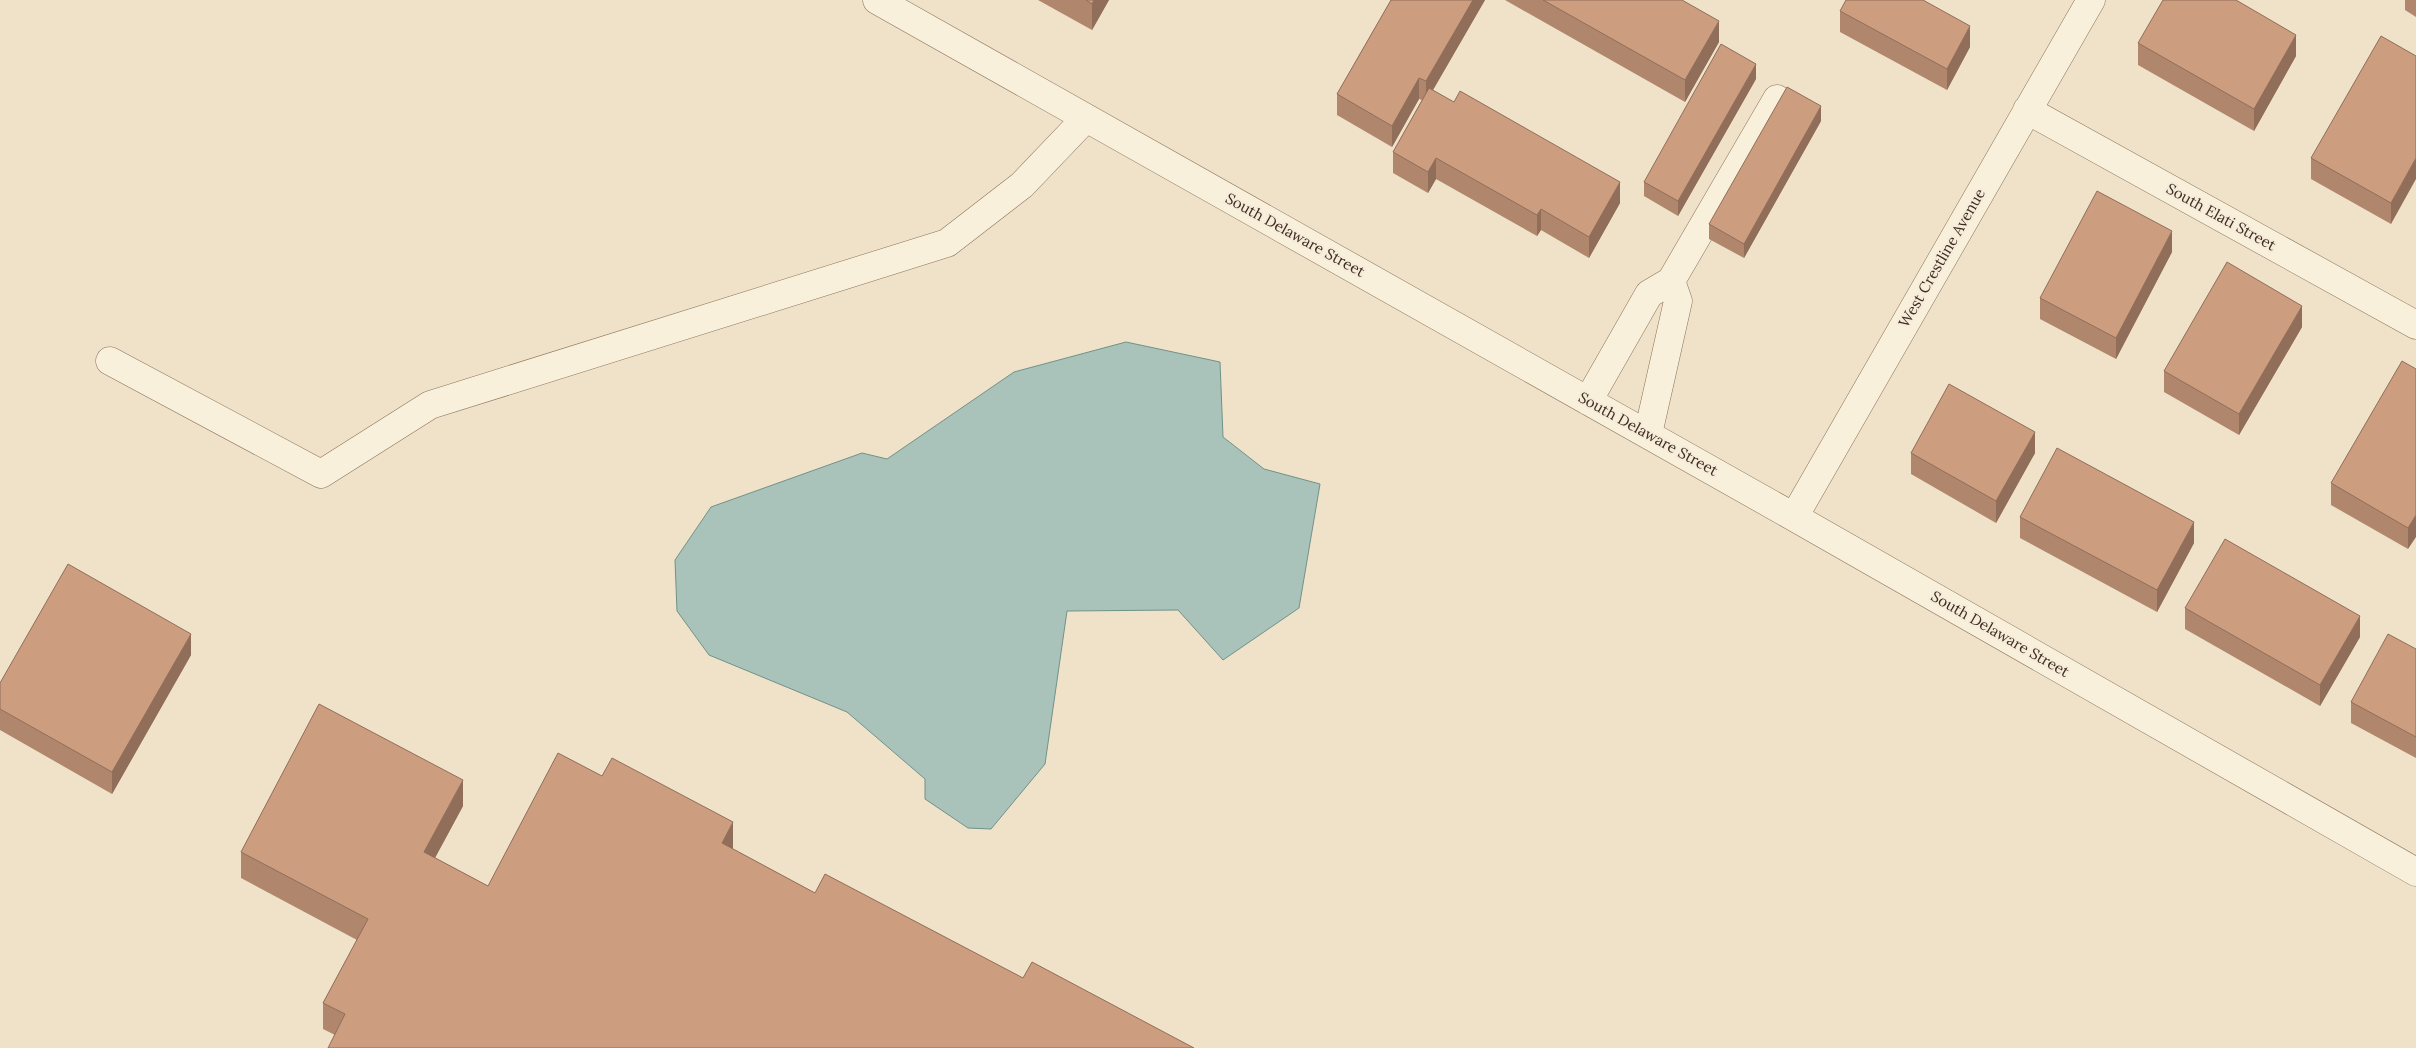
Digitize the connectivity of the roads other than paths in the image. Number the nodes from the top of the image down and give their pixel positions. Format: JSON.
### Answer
{"nodes":[{"id":1,"x":877,"y":0,"type":"edge"},
{"id":2,"x":2091,"y":0,"type":"edge"},
{"id":3,"x":1777,"y":99,"type":"dead end"},
{"id":4,"x":2027,"y":110,"type":"junction"},
{"id":5,"x":1086,"y":118,"type":"junction"},
{"id":6,"x":1671,"y":281,"type":"junction"},
{"id":7,"x":2416,"y":325,"type":"edge"},
{"id":8,"x":110,"y":361,"type":"dead end"},
{"id":9,"x":1588,"y":400,"type":"junction"},
{"id":10,"x":1648,"y":434,"type":"junction"},
{"id":11,"x":1794,"y":517,"type":"junction"},
{"id":12,"x":2416,"y":872,"type":"edge"}],
"edges":[{"from":1,"to":5,"type":"street","name":"South Delaware Street"},
{"from":2,"to":4,"type":"street","name":"West Crestline Avenue"},
{"from":3,"to":6,"type":"street"},
{"from":4,"to":7,"type":"street","name":"South Elati Street"},
{"from":4,"to":11,"type":"street","name":"West Crestline Avenue"},
{"from":5,"to":8,"type":"street"},
{"from":5,"to":9,"type":"street","name":"South Delaware Street"},
{"from":6,"to":9,"type":"street"},
{"from":6,"to":10,"type":"street"},
{"from":9,"to":10,"type":"street","name":"South Delaware Street"},
{"from":10,"to":11,"type":"street","name":"South Delaware Street"},
{"from":11,"to":12,"type":"street","name":"South Delaware Street"}]}
